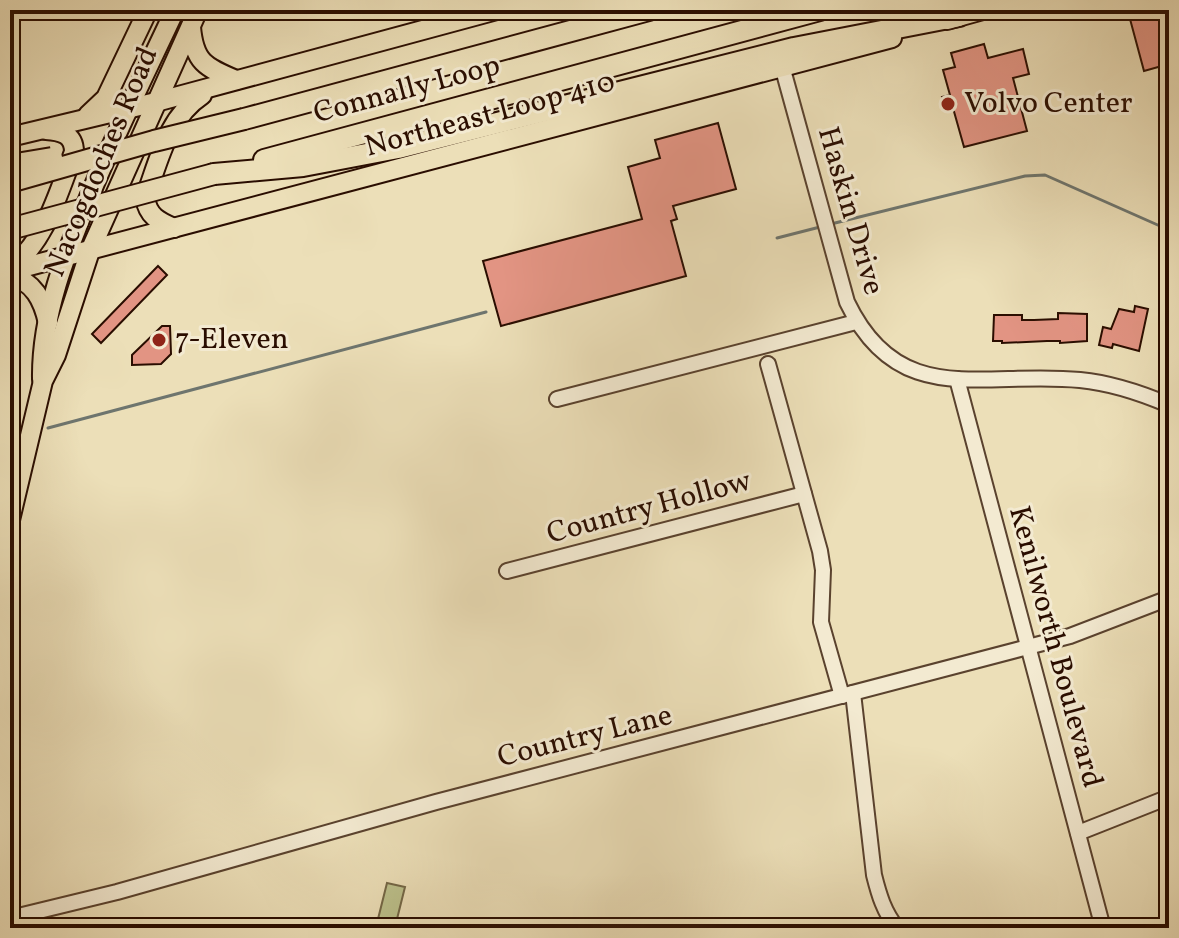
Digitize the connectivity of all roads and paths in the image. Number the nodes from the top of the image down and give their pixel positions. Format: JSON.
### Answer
{"nodes":[{"id":1,"x":148,"y":10,"type":"edge"},
{"id":2,"x":175,"y":10,"type":"edge"},
{"id":3,"x":497,"y":10,"type":"edge"},
{"id":4,"x":649,"y":10,"type":"edge"},
{"id":5,"x":820,"y":10,"type":"edge"},
{"id":6,"x":983,"y":10,"type":"edge"},
{"id":7,"x":959,"y":16,"type":"junction"},
{"id":8,"x":194,"y":19,"type":"edge"},
{"id":9,"x":782,"y":66,"type":"junction"},
{"id":10,"x":236,"y":80,"type":"junction"},
{"id":11,"x":214,"y":86,"type":"junction"},
{"id":12,"x":156,"y":102,"type":"junction"},
{"id":13,"x":126,"y":110,"type":"junction"},
{"id":14,"x":82,"y":118,"type":"junction"},
{"id":15,"x":40,"y":129,"type":"junction"},
{"id":16,"x":10,"y":137,"type":"edge"},
{"id":17,"x":154,"y":141,"type":"junction"},
{"id":18,"x":10,"y":165,"type":"edge"},
{"id":19,"x":214,"y":174,"type":"junction"},
{"id":20,"x":10,"y":182,"type":"edge"},
{"id":21,"x":174,"y":228,"type":"junction"},
{"id":22,"x":10,"y":229,"type":"edge"},
{"id":23,"x":90,"y":251,"type":"junction"},
{"id":24,"x":64,"y":257,"type":"junction"},
{"id":25,"x":10,"y":272,"type":"edge"},
{"id":26,"x":856,"y":322,"type":"junction"},
{"id":27,"x":48,"y":323,"type":"junction"},
{"id":28,"x":768,"y":364,"type":"dead end"},
{"id":29,"x":957,"y":379,"type":"junction"},
{"id":30,"x":43,"y":381,"type":"junction"},
{"id":31,"x":557,"y":399,"type":"dead end"},
{"id":32,"x":1169,"y":405,"type":"edge"},
{"id":33,"x":804,"y":494,"type":"junction"},
{"id":34,"x":10,"y":520,"type":"edge"},
{"id":35,"x":507,"y":571,"type":"dead end"},
{"id":36,"x":1169,"y":598,"type":"edge"},
{"id":37,"x":1029,"y":647,"type":"junction"},
{"id":38,"x":848,"y":694,"type":"junction"},
{"id":39,"x":1169,"y":797,"type":"edge"},
{"id":40,"x":1078,"y":833,"type":"junction"},
{"id":41,"x":10,"y":918,"type":"edge"},
{"id":42,"x":897,"y":928,"type":"edge"},
{"id":43,"x":1103,"y":928,"type":"edge"}],
"edges":[{"from":1,"to":14,"type":"main road"},
{"from":2,"to":13,"type":"main road","name":"Nacogdoches Road"},
{"from":3,"to":10,"type":"main road"},
{"from":4,"to":17,"type":"highway","name":"Connally Loop","bridge":true},
{"from":5,"to":19,"type":"highway","name":"Connally Loop"},
{"from":6,"to":7,"type":"main road","name":"Northeast Loop 410"},
{"from":7,"to":9,"type":"main road","name":"Northeast Loop 410"},
{"from":7,"to":19,"type":"highway"},
{"from":8,"to":10,"type":"main road"},
{"from":8,"to":12,"type":"main road","name":"Nacogdoches Road"},
{"from":9,"to":21,"type":"main road","name":"Northeast Loop 410"},
{"from":9,"to":26,"type":"street","name":"Haskin Drive"},
{"from":10,"to":11,"type":"main road"},
{"from":11,"to":12,"type":"main road"},
{"from":11,"to":21,"type":"main road"},
{"from":12,"to":13,"type":"main road"},
{"from":12,"to":23,"type":"main road","name":"Nacogdoches Road"},
{"from":13,"to":14,"type":"main road"},
{"from":13,"to":24,"type":"main road","name":"Nacogdoches Road"},
{"from":14,"to":15,"type":"main road"},
{"from":15,"to":16,"type":"main road"},
{"from":15,"to":25,"type":"main road"},
{"from":17,"to":18,"type":"highway","bridge":true},
{"from":17,"to":20,"type":"highway","name":"Connally Loop","bridge":true},
{"from":19,"to":22,"type":"highway","name":"Connally Loop","bridge":true},
{"from":21,"to":23,"type":"main road","name":"Northeast Loop 410"},
{"from":23,"to":24,"type":"main road","name":"Northeast Loop 410"},
{"from":23,"to":30,"type":"main road","name":"Nacogdoches Road"},
{"from":24,"to":25,"type":"main road","name":"Northeast Loop 410"},
{"from":24,"to":27,"type":"main road","name":"Nacogdoches Road"},
{"from":25,"to":27,"type":"main road"},
{"from":26,"to":29,"type":"street","name":"Haskin Drive"},
{"from":26,"to":31,"type":"street"},
{"from":27,"to":30,"type":"main road","name":"Nacogdoches Road"},
{"from":28,"to":33,"type":"street"},
{"from":29,"to":32,"type":"street","name":"Haskin Drive"},
{"from":29,"to":37,"type":"street","name":"Kenilworth Boulevard"},
{"from":30,"to":34,"type":"main road","name":"Nacogdoches Road"},
{"from":33,"to":35,"type":"street","name":"Country Hollow"},
{"from":33,"to":38,"type":"street"},
{"from":36,"to":37,"type":"street","name":"Country Lane"},
{"from":37,"to":38,"type":"street","name":"Country Lane"},
{"from":37,"to":40,"type":"street","name":"Kenilworth Boulevard"},
{"from":38,"to":41,"type":"street","name":"Country Lane"},
{"from":38,"to":42,"type":"street"},
{"from":39,"to":40,"type":"street"},
{"from":40,"to":43,"type":"street","name":"Kenilworth Boulevard"}]}
